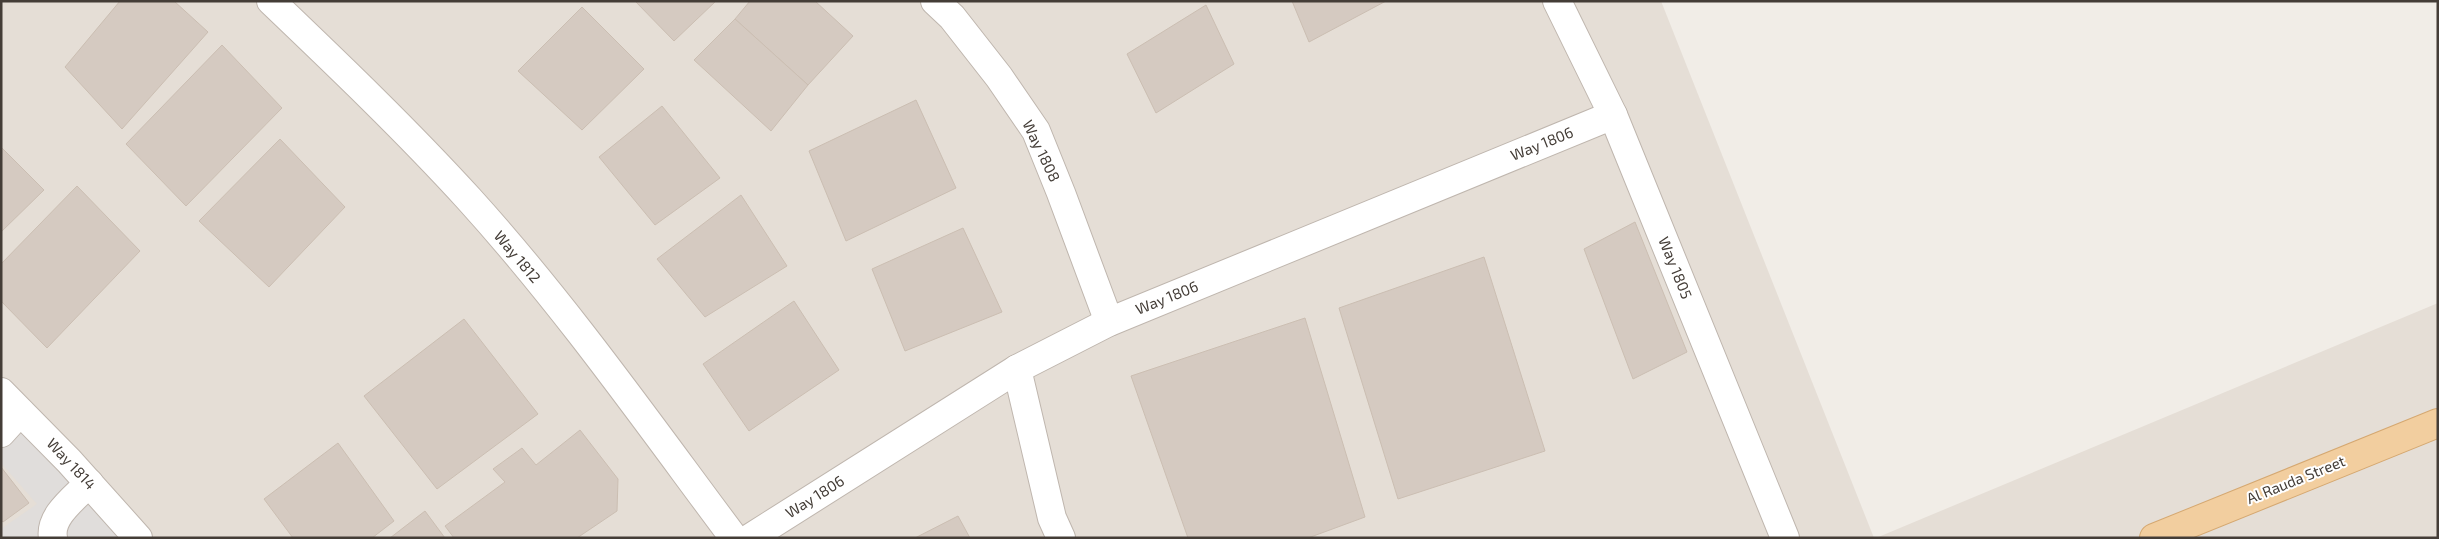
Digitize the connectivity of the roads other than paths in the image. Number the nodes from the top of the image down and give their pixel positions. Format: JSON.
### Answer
{"nodes":[{"id":1,"x":271,"y":1,"type":"edge"},
{"id":2,"x":935,"y":1,"type":"edge"},
{"id":3,"x":1557,"y":1,"type":"edge"},
{"id":4,"x":1613,"y":115,"type":"junction"},
{"id":5,"x":1109,"y":322,"type":"junction"},
{"id":6,"x":1017,"y":369,"type":"junction"},
{"id":7,"x":1,"y":392,"type":"edge"},
{"id":8,"x":20,"y":412,"type":"junction"},
{"id":9,"x":2438,"y":423,"type":"edge"},
{"id":10,"x":1,"y":433,"type":"edge"},
{"id":11,"x":89,"y":483,"type":"junction"},
{"id":12,"x":53,"y":538,"type":"edge"},
{"id":13,"x":138,"y":538,"type":"edge"},
{"id":14,"x":734,"y":538,"type":"edge"},
{"id":15,"x":750,"y":538,"type":"edge"},
{"id":16,"x":1061,"y":538,"type":"edge"},
{"id":17,"x":1785,"y":538,"type":"edge"},
{"id":18,"x":2154,"y":538,"type":"edge"}],
"edges":[{"from":1,"to":14,"type":"street","name":"Way 1812"},
{"from":2,"to":5,"type":"street","name":"Way 1808"},
{"from":3,"to":4,"type":"street","name":"Way 1805"},
{"from":4,"to":5,"type":"street","name":"Way 1806"},
{"from":4,"to":17,"type":"street","name":"Way 1805"},
{"from":5,"to":6,"type":"street","name":"Way 1806"},
{"from":6,"to":15,"type":"street","name":"Way 1806"},
{"from":6,"to":16,"type":"street"},
{"from":7,"to":8,"type":"street","name":"Way 1814"},
{"from":8,"to":10,"type":"street"},
{"from":8,"to":11,"type":"street","name":"Way 1814"},
{"from":9,"to":18,"type":"main road","name":"Al Rauda Street"},
{"from":11,"to":12,"type":"street"},
{"from":11,"to":13,"type":"street","name":"Way 1814"}]}
